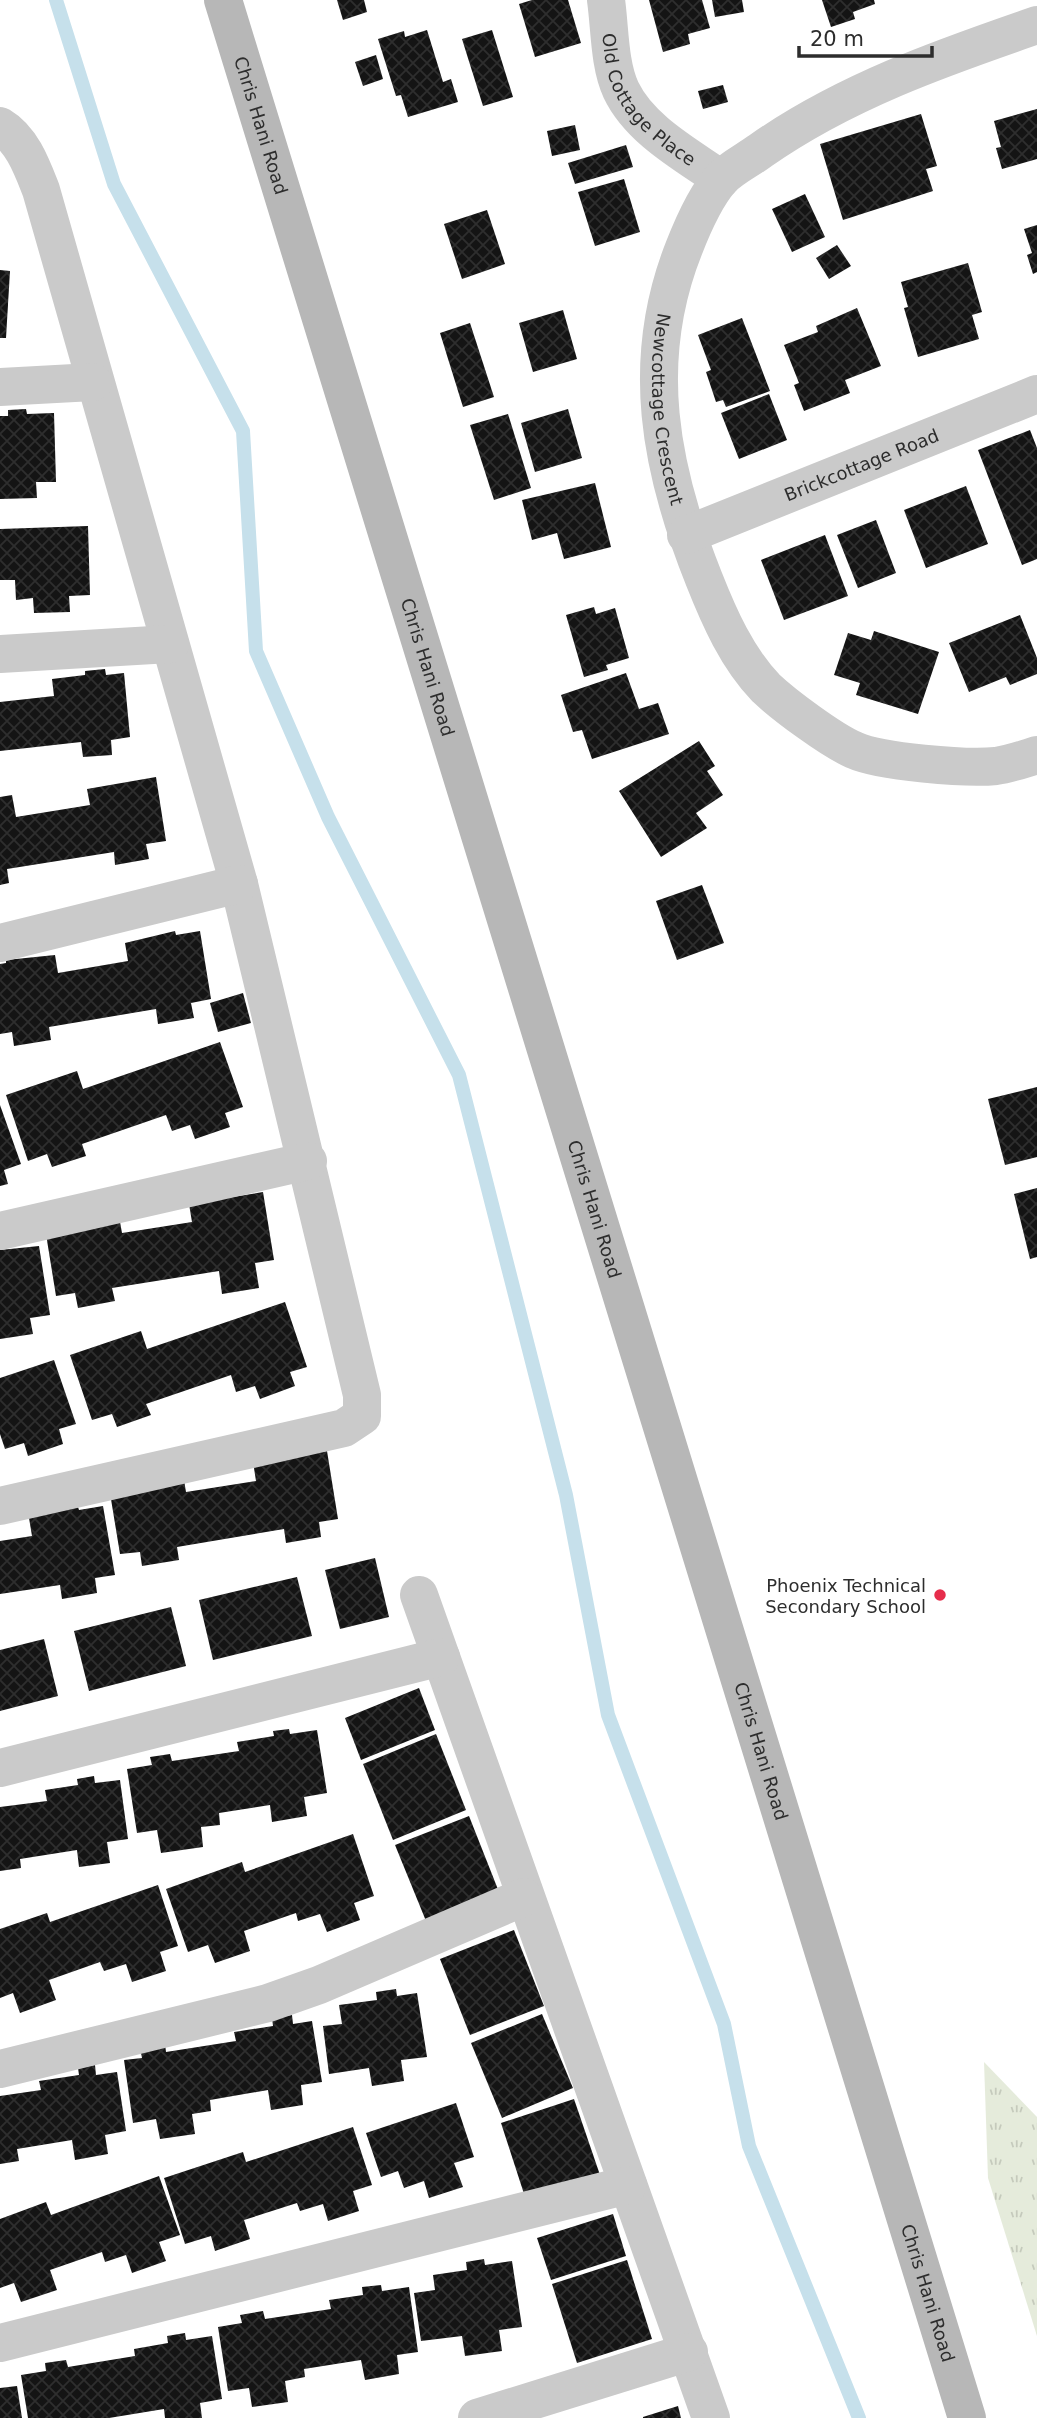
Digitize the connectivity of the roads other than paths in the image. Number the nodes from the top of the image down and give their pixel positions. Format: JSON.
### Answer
{"nodes":[{"id":1,"x":223,"y":0,"type":"edge"},
{"id":2,"x":607,"y":0,"type":"edge"},
{"id":3,"x":1037,"y":25,"type":"edge"},
{"id":4,"x":0,"y":126,"type":"edge"},
{"id":5,"x":721,"y":178,"type":"junction"},
{"id":6,"x":93,"y":382,"type":"junction"},
{"id":7,"x":0,"y":387,"type":"edge"},
{"id":8,"x":1037,"y":394,"type":"edge"},
{"id":9,"x":686,"y":534,"type":"junction"},
{"id":10,"x":170,"y":644,"type":"junction"},
{"id":11,"x":0,"y":654,"type":"edge"},
{"id":12,"x":1037,"y":755,"type":"edge"},
{"id":13,"x":239,"y":884,"type":"junction"},
{"id":14,"x":0,"y":943,"type":"edge"},
{"id":15,"x":308,"y":1161,"type":"junction"},
{"id":16,"x":0,"y":1231,"type":"edge"},
{"id":17,"x":0,"y":1506,"type":"edge"},
{"id":18,"x":419,"y":1595,"type":"dead end"},
{"id":19,"x":442,"y":1657,"type":"junction"},
{"id":20,"x":0,"y":1768,"type":"edge"},
{"id":21,"x":524,"y":1897,"type":"junction"},
{"id":22,"x":0,"y":2069,"type":"edge"},
{"id":23,"x":628,"y":2185,"type":"junction"},
{"id":24,"x":0,"y":2343,"type":"edge"},
{"id":25,"x":689,"y":2352,"type":"junction"},
{"id":26,"x":477,"y":2418,"type":"edge"},
{"id":27,"x":711,"y":2418,"type":"edge"},
{"id":28,"x":967,"y":2418,"type":"edge"}],
"edges":[{"from":1,"to":28,"type":"main road","name":"Chris Hani Road"},
{"from":2,"to":5,"type":"street","name":"Old Cottage Place"},
{"from":3,"to":5,"type":"street","name":"Newcottage Crescent"},
{"from":4,"to":6,"type":"street"},
{"from":5,"to":9,"type":"street","name":"Newcottage Crescent"},
{"from":6,"to":7,"type":"street"},
{"from":6,"to":10,"type":"street"},
{"from":8,"to":9,"type":"street","name":"Brickcottage Road"},
{"from":9,"to":12,"type":"street","name":"Newcottage Crescent"},
{"from":10,"to":11,"type":"street"},
{"from":10,"to":13,"type":"street"},
{"from":13,"to":14,"type":"street"},
{"from":13,"to":15,"type":"street"},
{"from":15,"to":16,"type":"street"},
{"from":15,"to":17,"type":"street"},
{"from":18,"to":19,"type":"street"},
{"from":19,"to":20,"type":"street"},
{"from":19,"to":21,"type":"street"},
{"from":21,"to":22,"type":"street"},
{"from":21,"to":23,"type":"street"},
{"from":23,"to":24,"type":"street"},
{"from":23,"to":25,"type":"street"},
{"from":25,"to":26,"type":"street"},
{"from":25,"to":27,"type":"street"}]}
